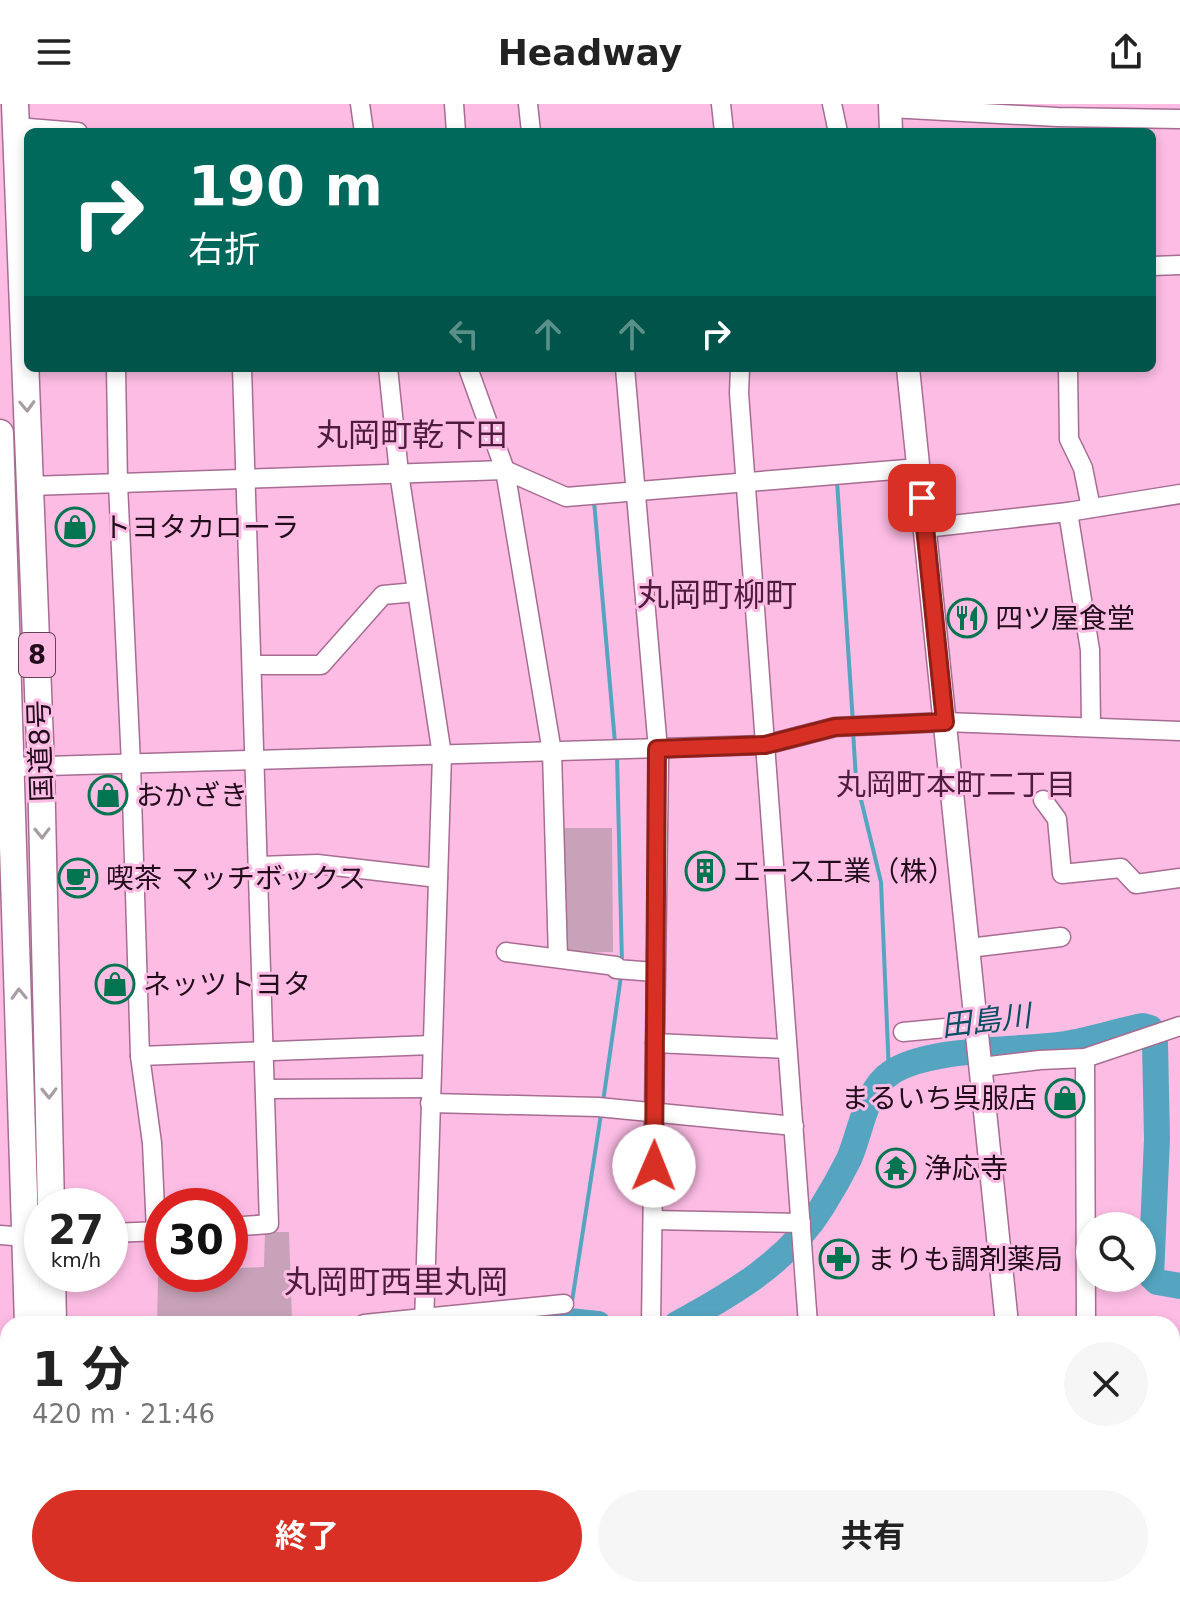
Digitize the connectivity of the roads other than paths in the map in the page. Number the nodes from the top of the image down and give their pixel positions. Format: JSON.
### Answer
{"nodes":[{"id":1,"x":360,"y":104,"type":"edge"},
{"id":2,"x":454,"y":104,"type":"edge"},
{"id":3,"x":528,"y":104,"type":"edge"},
{"id":4,"x":721,"y":104,"type":"edge"},
{"id":5,"x":832,"y":104,"type":"edge"},
{"id":6,"x":890,"y":106,"type":"edge"},
{"id":7,"x":10,"y":117,"type":"edge"},
{"id":8,"x":1180,"y":119,"type":"edge"},
{"id":9,"x":1057,"y":125,"type":"edge"},
{"id":10,"x":60,"y":128,"type":"edge"},
{"id":11,"x":363,"y":128,"type":"edge"},
{"id":12,"x":456,"y":128,"type":"edge"},
{"id":13,"x":531,"y":128,"type":"edge"},
{"id":14,"x":724,"y":128,"type":"edge"},
{"id":15,"x":837,"y":128,"type":"edge"},
{"id":16,"x":891,"y":128,"type":"edge"},
{"id":17,"x":1180,"y":265,"type":"edge"},
{"id":18,"x":1156,"y":266,"type":"edge"},
{"id":19,"x":116,"y":372,"type":"edge"},
{"id":20,"x":242,"y":372,"type":"edge"},
{"id":21,"x":388,"y":372,"type":"edge"},
{"id":22,"x":469,"y":372,"type":"edge"},
{"id":23,"x":625,"y":372,"type":"edge"},
{"id":24,"x":740,"y":372,"type":"edge"},
{"id":25,"x":908,"y":372,"type":"edge"},
{"id":26,"x":1068,"y":372,"type":"edge"},
{"id":27,"x":0,"y":433,"type":"edge"},
{"id":28,"x":919,"y":468,"type":"junction"},
{"id":29,"x":505,"y":470,"type":"junction"},
{"id":30,"x":399,"y":473,"type":"junction"},
{"id":31,"x":246,"y":478,"type":"junction"},
{"id":32,"x":747,"y":481,"type":"junction"},
{"id":33,"x":118,"y":484,"type":"junction"},
{"id":34,"x":30,"y":486,"type":"junction"},
{"id":35,"x":1,"y":488,"type":"edge"},
{"id":36,"x":635,"y":491,"type":"junction"},
{"id":37,"x":1180,"y":494,"type":"edge"},
{"id":38,"x":1091,"y":508,"type":"junction"},
{"id":39,"x":1068,"y":512,"type":"junction"},
{"id":40,"x":925,"y":528,"type":"junction"},
{"id":41,"x":416,"y":592,"type":"junction"},
{"id":42,"x":252,"y":665,"type":"junction"},
{"id":43,"x":945,"y":722,"type":"junction"},
{"id":44,"x":1091,"y":726,"type":"junction"},
{"id":45,"x":1180,"y":731,"type":"edge"},
{"id":46,"x":765,"y":745,"type":"junction"},
{"id":47,"x":657,"y":749,"type":"junction"},
{"id":48,"x":552,"y":752,"type":"junction"},
{"id":49,"x":442,"y":755,"type":"junction"},
{"id":50,"x":256,"y":760,"type":"junction"},
{"id":51,"x":131,"y":764,"type":"junction"},
{"id":52,"x":12,"y":767,"type":"junction"},
{"id":53,"x":41,"y":767,"type":"junction"},
{"id":54,"x":1043,"y":800,"type":"dead end"},
{"id":55,"x":259,"y":866,"type":"junction"},
{"id":56,"x":438,"y":878,"type":"junction"},
{"id":57,"x":1180,"y":878,"type":"edge"},
{"id":58,"x":1061,"y":937,"type":"dead end"},
{"id":59,"x":969,"y":948,"type":"junction"},
{"id":60,"x":506,"y":952,"type":"dead end"},
{"id":61,"x":558,"y":958,"type":"junction"},
{"id":62,"x":655,"y":972,"type":"junction"},
{"id":63,"x":977,"y":1025,"type":"junction"},
{"id":64,"x":1180,"y":1026,"type":"edge"},
{"id":65,"x":903,"y":1032,"type":"dead end"},
{"id":66,"x":655,"y":1043,"type":"junction"},
{"id":67,"x":432,"y":1045,"type":"junction"},
{"id":68,"x":787,"y":1049,"type":"junction"},
{"id":69,"x":264,"y":1051,"type":"junction"},
{"id":70,"x":140,"y":1056,"type":"junction"},
{"id":71,"x":1085,"y":1058,"type":"junction"},
{"id":72,"x":981,"y":1067,"type":"junction"},
{"id":73,"x":265,"y":1089,"type":"junction"},
{"id":74,"x":431,"y":1095,"type":"junction"},
{"id":75,"x":655,"y":1111,"type":"junction"},
{"id":76,"x":794,"y":1126,"type":"junction"},
{"id":77,"x":25,"y":1188,"type":"edge"},
{"id":78,"x":51,"y":1188,"type":"edge"},
{"id":79,"x":156,"y":1188,"type":"edge"},
{"id":80,"x":653,"y":1220,"type":"junction"},
{"id":81,"x":801,"y":1223,"type":"junction"},
{"id":82,"x":248,"y":1226,"type":"edge"},
{"id":83,"x":0,"y":1235,"type":"edge"},
{"id":84,"x":24,"y":1237,"type":"edge"},
{"id":85,"x":27,"y":1292,"type":"edge"},
{"id":86,"x":52,"y":1292,"type":"edge"},
{"id":87,"x":564,"y":1304,"type":"dead end"},
{"id":88,"x":28,"y":1316,"type":"edge"},
{"id":89,"x":53,"y":1316,"type":"edge"},
{"id":90,"x":424,"y":1316,"type":"edge"},
{"id":91,"x":465,"y":1316,"type":"edge"},
{"id":92,"x":651,"y":1316,"type":"edge"},
{"id":93,"x":807,"y":1316,"type":"edge"},
{"id":94,"x":1006,"y":1316,"type":"edge"},
{"id":95,"x":1086,"y":1316,"type":"edge"}],
"edges":[{"from":1,"to":11,"type":"street"},
{"from":2,"to":12,"type":"street"},
{"from":3,"to":13,"type":"street"},
{"from":4,"to":14,"type":"street"},
{"from":5,"to":15,"type":"street"},
{"from":6,"to":9,"type":"street"},
{"from":6,"to":16,"type":"main road"},
{"from":7,"to":10,"type":"street"},
{"from":7,"to":34,"type":"highway","name":"国道8号","number":"8","one_way":true},
{"from":8,"to":9,"type":"street"},
{"from":17,"to":18,"type":"street"},
{"from":19,"to":33,"type":"street"},
{"from":20,"to":31,"type":"street"},
{"from":21,"to":30,"type":"street"},
{"from":22,"to":29,"type":"street"},
{"from":23,"to":36,"type":"street"},
{"from":24,"to":32,"type":"street"},
{"from":25,"to":28,"type":"main road"},
{"from":26,"to":38,"type":"street"},
{"from":27,"to":35,"type":"highway","name":"国道8号","number":"8"},
{"from":28,"to":32,"type":"street"},
{"from":28,"to":40,"type":"main road"},
{"from":29,"to":30,"type":"street"},
{"from":29,"to":36,"type":"street"},
{"from":29,"to":48,"type":"street"},
{"from":30,"to":31,"type":"street"},
{"from":30,"to":41,"type":"street"},
{"from":31,"to":33,"type":"street"},
{"from":31,"to":42,"type":"street"},
{"from":32,"to":36,"type":"street"},
{"from":32,"to":46,"type":"street"},
{"from":33,"to":34,"type":"street"},
{"from":33,"to":51,"type":"street"},
{"from":34,"to":53,"type":"highway","name":"国道8号","number":"8"},
{"from":35,"to":52,"type":"highway","name":"国道8号","number":"8"},
{"from":36,"to":47,"type":"street"},
{"from":37,"to":38,"type":"street"},
{"from":38,"to":39,"type":"street"},
{"from":39,"to":40,"type":"street"},
{"from":39,"to":44,"type":"street"},
{"from":40,"to":43,"type":"main road"},
{"from":41,"to":42,"type":"street"},
{"from":41,"to":49,"type":"street"},
{"from":42,"to":50,"type":"street"},
{"from":43,"to":44,"type":"street"},
{"from":43,"to":46,"type":"street"},
{"from":43,"to":59,"type":"main road"},
{"from":44,"to":45,"type":"street"},
{"from":46,"to":47,"type":"street"},
{"from":46,"to":68,"type":"street"},
{"from":47,"to":48,"type":"street"},
{"from":47,"to":62,"type":"street"},
{"from":48,"to":49,"type":"street"},
{"from":48,"to":61,"type":"street"},
{"from":49,"to":50,"type":"street"},
{"from":49,"to":56,"type":"street"},
{"from":50,"to":51,"type":"street"},
{"from":50,"to":55,"type":"street"},
{"from":51,"to":53,"type":"street"},
{"from":51,"to":70,"type":"street"},
{"from":52,"to":53,"type":"street"},
{"from":77,"to":52,"type":"highway","name":"国道8号","number":"8","one_way":true},
{"from":53,"to":78,"type":"highway","name":"国道8号","number":"8","one_way":true},
{"from":54,"to":57,"type":"street"},
{"from":55,"to":56,"type":"street"},
{"from":55,"to":69,"type":"street"},
{"from":56,"to":67,"type":"street"},
{"from":58,"to":59,"type":"street"},
{"from":59,"to":63,"type":"main road"},
{"from":60,"to":61,"type":"street"},
{"from":61,"to":62,"type":"street"},
{"from":62,"to":66,"type":"street"},
{"from":63,"to":65,"type":"street"},
{"from":63,"to":72,"type":"main road"},
{"from":64,"to":71,"type":"street"},
{"from":66,"to":68,"type":"street"},
{"from":66,"to":75,"type":"street"},
{"from":67,"to":69,"type":"street"},
{"from":67,"to":74,"type":"street"},
{"from":68,"to":76,"type":"street"},
{"from":69,"to":70,"type":"street"},
{"from":69,"to":73,"type":"street"},
{"from":70,"to":79,"type":"street"},
{"from":71,"to":72,"type":"street"},
{"from":71,"to":95,"type":"street"},
{"from":72,"to":94,"type":"main road"},
{"from":73,"to":74,"type":"street"},
{"from":73,"to":82,"type":"street"},
{"from":74,"to":75,"type":"street"},
{"from":74,"to":90,"type":"street"},
{"from":75,"to":76,"type":"street"},
{"from":75,"to":80,"type":"street"},
{"from":76,"to":81,"type":"street"},
{"from":80,"to":81,"type":"street"},
{"from":80,"to":92,"type":"street"},
{"from":81,"to":93,"type":"street"},
{"from":83,"to":84,"type":"street"},
{"from":85,"to":88,"type":"highway","name":"国道8号","number":"8"},
{"from":86,"to":89,"type":"highway"},
{"from":87,"to":91,"type":"street"}]}
